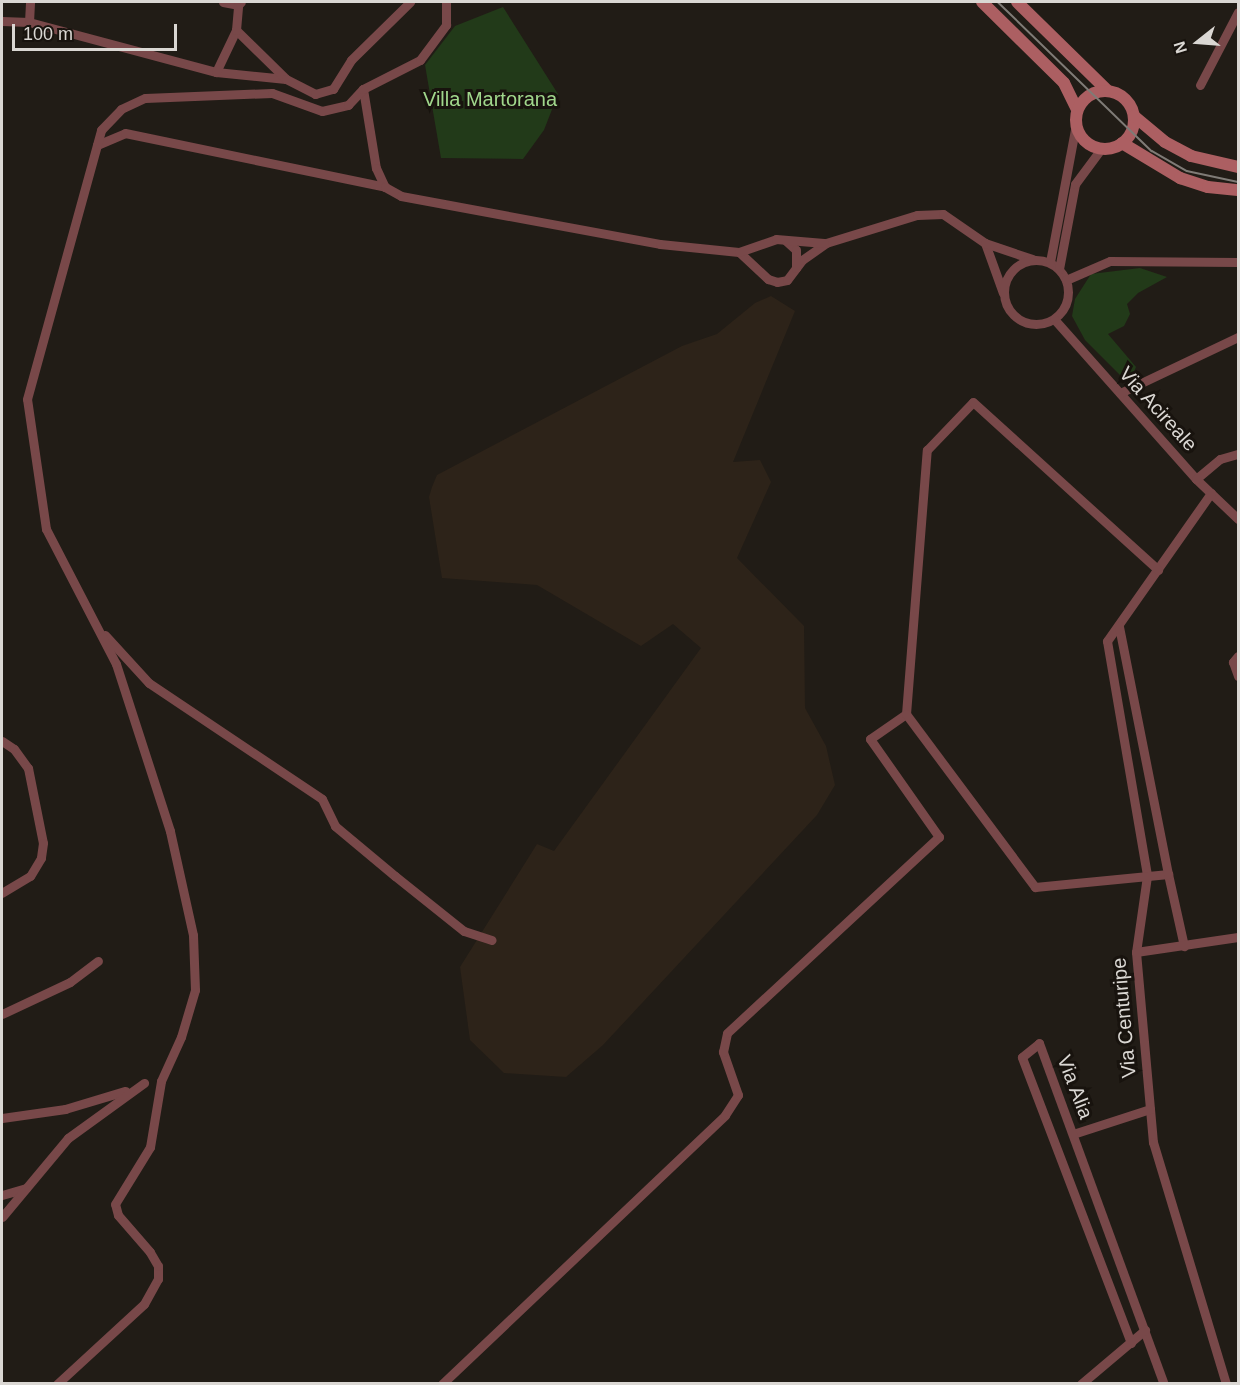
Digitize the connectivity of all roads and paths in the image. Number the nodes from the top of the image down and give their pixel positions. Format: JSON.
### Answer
{"nodes":[{"id":1,"x":30,"y":2,"type":"edge"},
{"id":2,"x":222,"y":2,"type":"edge"},
{"id":3,"x":410,"y":2,"type":"edge"},
{"id":4,"x":446,"y":2,"type":"edge"},
{"id":5,"x":982,"y":2,"type":"edge"},
{"id":6,"x":1017,"y":2,"type":"edge"},
{"id":7,"x":239,"y":3,"type":"edge"},
{"id":8,"x":1239,"y":12,"type":"edge"},
{"id":9,"x":2,"y":21,"type":"edge"},
{"id":10,"x":29,"y":22,"type":"junction"},
{"id":11,"x":236,"y":30,"type":"junction"},
{"id":12,"x":216,"y":72,"type":"junction"},
{"id":13,"x":286,"y":79,"type":"junction"},
{"id":14,"x":1200,"y":85,"type":"dead end"},
{"id":15,"x":363,"y":89,"type":"junction"},
{"id":16,"x":1108,"y":91,"type":"junction"},
{"id":17,"x":1077,"y":110,"type":"junction"},
{"id":18,"x":1134,"y":116,"type":"junction"},
{"id":19,"x":1076,"y":125,"type":"junction"},
{"id":20,"x":1122,"y":143,"type":"junction"},
{"id":21,"x":97,"y":145,"type":"junction"},
{"id":22,"x":1101,"y":149,"type":"junction"},
{"id":23,"x":1239,"y":167,"type":"edge"},
{"id":24,"x":385,"y":187,"type":"junction"},
{"id":25,"x":1239,"y":189,"type":"edge"},
{"id":26,"x":786,"y":241,"type":"junction"},
{"id":27,"x":766,"y":243,"type":"junction"},
{"id":28,"x":826,"y":243,"type":"junction"},
{"id":29,"x":985,"y":243,"type":"junction"},
{"id":30,"x":739,"y":252,"type":"junction"},
{"id":31,"x":1032,"y":259,"type":"junction"},
{"id":32,"x":1050,"y":262,"type":"junction"},
{"id":33,"x":1239,"y":262,"type":"edge"},
{"id":34,"x":1059,"y":269,"type":"junction"},
{"id":35,"x":761,"y":272,"type":"junction"},
{"id":36,"x":795,"y":273,"type":"junction"},
{"id":37,"x":1066,"y":280,"type":"junction"},
{"id":38,"x":1003,"y":293,"type":"junction"},
{"id":39,"x":1054,"y":319,"type":"junction"},
{"id":40,"x":1239,"y":338,"type":"edge"},
{"id":41,"x":1120,"y":393,"type":"junction"},
{"id":42,"x":1239,"y":454,"type":"edge"},
{"id":43,"x":1197,"y":479,"type":"junction"},
{"id":44,"x":1211,"y":493,"type":"junction"},
{"id":45,"x":1239,"y":519,"type":"edge"},
{"id":46,"x":1158,"y":570,"type":"junction"},
{"id":47,"x":95,"y":624,"type":"junction"},
{"id":48,"x":1119,"y":626,"type":"junction"},
{"id":49,"x":1239,"y":656,"type":"edge"},
{"id":50,"x":1239,"y":676,"type":"edge"},
{"id":51,"x":906,"y":714,"type":"junction"},
{"id":52,"x":2,"y":741,"type":"edge"},
{"id":53,"x":1168,"y":873,"type":"junction"},
{"id":54,"x":1147,"y":876,"type":"junction"},
{"id":55,"x":2,"y":893,"type":"edge"},
{"id":56,"x":1239,"y":937,"type":"edge"},
{"id":57,"x":492,"y":940,"type":"dead end"},
{"id":58,"x":1184,"y":946,"type":"junction"},
{"id":59,"x":1136,"y":952,"type":"junction"},
{"id":60,"x":99,"y":961,"type":"dead end"},
{"id":61,"x":2,"y":1014,"type":"edge"},
{"id":62,"x":164,"y":1075,"type":"junction"},
{"id":63,"x":144,"y":1083,"type":"junction"},
{"id":64,"x":1150,"y":1108,"type":"junction"},
{"id":65,"x":2,"y":1118,"type":"edge"},
{"id":66,"x":1073,"y":1134,"type":"junction"},
{"id":67,"x":28,"y":1187,"type":"junction"},
{"id":68,"x":2,"y":1195,"type":"edge"},
{"id":69,"x":2,"y":1217,"type":"edge"},
{"id":70,"x":1145,"y":1330,"type":"junction"},
{"id":71,"x":1131,"y":1344,"type":"junction"},
{"id":72,"x":57,"y":1383,"type":"edge"},
{"id":73,"x":442,"y":1383,"type":"edge"},
{"id":74,"x":1081,"y":1383,"type":"edge"},
{"id":75,"x":1164,"y":1383,"type":"edge"},
{"id":76,"x":1226,"y":1383,"type":"edge"}],
"edges":[{"from":1,"to":10,"type":"street"},
{"from":2,"to":7,"type":"street"},
{"from":3,"to":13,"type":"street"},
{"from":4,"to":15,"type":"street"},
{"from":5,"to":17,"type":"street"},
{"from":6,"to":16,"type":"street"},
{"from":7,"to":11,"type":"street"},
{"from":8,"to":14,"type":"street"},
{"from":9,"to":10,"type":"street"},
{"from":10,"to":12,"type":"street"},
{"from":11,"to":12,"type":"street"},
{"from":11,"to":13,"type":"street"},
{"from":12,"to":13,"type":"street"},
{"from":15,"to":21,"type":"street"},
{"from":15,"to":24,"type":"street"},
{"from":16,"to":17,"type":"street"},
{"from":16,"to":18,"type":"street"},
{"from":17,"to":19,"type":"street"},
{"from":18,"to":20,"type":"street"},
{"from":18,"to":23,"type":"street"},
{"from":19,"to":22,"type":"street"},
{"from":19,"to":32,"type":"street"},
{"from":20,"to":22,"type":"street"},
{"from":20,"to":25,"type":"street"},
{"from":21,"to":24,"type":"street"},
{"from":21,"to":47,"type":"street"},
{"from":22,"to":34,"type":"street"},
{"from":24,"to":30,"type":"street"},
{"from":26,"to":27,"type":"street"},
{"from":26,"to":28,"type":"street"},
{"from":26,"to":36,"type":"street"},
{"from":27,"to":30,"type":"street"},
{"from":27,"to":35,"type":"street"},
{"from":28,"to":29,"type":"street"},
{"from":28,"to":36,"type":"street"},
{"from":29,"to":31,"type":"street"},
{"from":29,"to":38,"type":"street"},
{"from":30,"to":35,"type":"street"},
{"from":31,"to":32,"type":"street"},
{"from":31,"to":38,"type":"street"},
{"from":32,"to":34,"type":"street"},
{"from":33,"to":37,"type":"street"},
{"from":34,"to":37,"type":"street"},
{"from":35,"to":36,"type":"street"},
{"from":37,"to":39,"type":"street"},
{"from":38,"to":39,"type":"street"},
{"from":39,"to":41,"type":"street","name":"Via Acireale"},
{"from":40,"to":41,"type":"street"},
{"from":41,"to":43,"type":"street","name":"Via Acireale"},
{"from":42,"to":43,"type":"street"},
{"from":43,"to":44,"type":"street","name":"Via Acireale"},
{"from":44,"to":45,"type":"street","name":"Via Acireale"},
{"from":44,"to":46,"type":"street","name":"Via Centuripe"},
{"from":46,"to":48,"type":"street","name":"Via Centuripe"},
{"from":46,"to":51,"type":"street"},
{"from":47,"to":57,"type":"street"},
{"from":47,"to":62,"type":"street"},
{"from":48,"to":53,"type":"street"},
{"from":48,"to":54,"type":"street","name":"Via Centuripe"},
{"from":49,"to":50,"type":"street"},
{"from":51,"to":54,"type":"street"},
{"from":51,"to":73,"type":"street"},
{"from":52,"to":55,"type":"street"},
{"from":53,"to":54,"type":"street"},
{"from":53,"to":58,"type":"street"},
{"from":54,"to":59,"type":"street","name":"Via Centuripe"},
{"from":56,"to":58,"type":"street"},
{"from":58,"to":59,"type":"street"},
{"from":59,"to":64,"type":"street","name":"Via Centuripe"},
{"from":60,"to":61,"type":"street"},
{"from":62,"to":63,"type":"street"},
{"from":62,"to":72,"type":"street"},
{"from":63,"to":65,"type":"street"},
{"from":63,"to":67,"type":"street"},
{"from":64,"to":66,"type":"street"},
{"from":64,"to":76,"type":"street","name":"Via Centuripe"},
{"from":66,"to":70,"type":"street","name":"Via Alia"},
{"from":66,"to":71,"type":"street","name":"Via Alia"},
{"from":67,"to":68,"type":"street"},
{"from":67,"to":69,"type":"street"},
{"from":70,"to":71,"type":"street"},
{"from":70,"to":75,"type":"street","name":"Via Alia"},
{"from":71,"to":74,"type":"street"}]}
